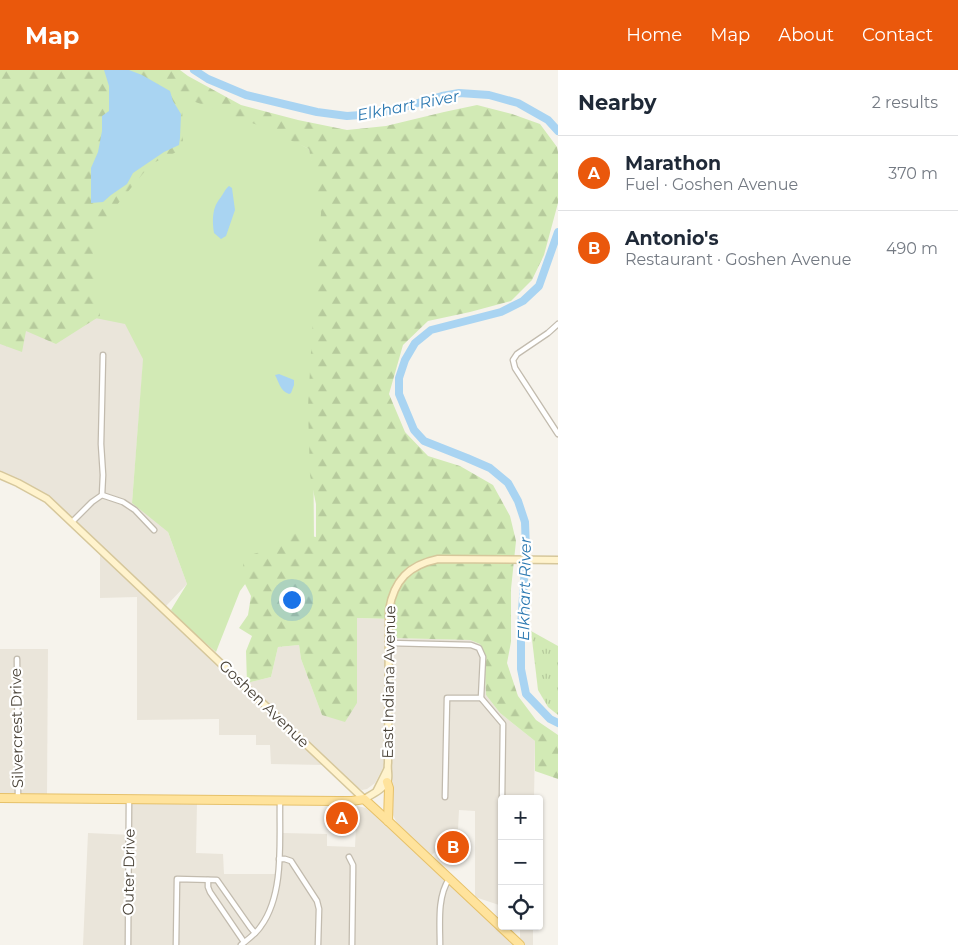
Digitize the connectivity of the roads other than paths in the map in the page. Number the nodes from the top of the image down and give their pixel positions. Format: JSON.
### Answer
{"nodes":[{"id":1,"x":558,"y":324,"type":"edge"},
{"id":2,"x":103,"y":355,"type":"dead end"},
{"id":3,"x":558,"y":434,"type":"edge"},
{"id":4,"x":0,"y":475,"type":"edge"},
{"id":5,"x":102,"y":495,"type":"junction"},
{"id":6,"x":72,"y":522,"type":"junction"},
{"id":7,"x":154,"y":530,"type":"dead end"},
{"id":8,"x":558,"y":560,"type":"edge"},
{"id":9,"x":389,"y":643,"type":"junction"},
{"id":10,"x":16,"y":659,"type":"dead end"},
{"id":11,"x":481,"y":698,"type":"junction"},
{"id":12,"x":387,"y":770,"type":"junction"},
{"id":13,"x":387,"y":782,"type":"junction"},
{"id":14,"x":377,"y":790,"type":"junction"},
{"id":15,"x":502,"y":795,"type":"edge"},
{"id":16,"x":446,"y":797,"type":"dead end"},
{"id":17,"x":0,"y":798,"type":"edge"},
{"id":18,"x":18,"y":798,"type":"junction"},
{"id":19,"x":129,"y":799,"type":"junction"},
{"id":20,"x":364,"y":799,"type":"junction"},
{"id":21,"x":280,"y":800,"type":"junction"},
{"id":22,"x":388,"y":821,"type":"junction"},
{"id":23,"x":350,"y":857,"type":"dead end"},
{"id":24,"x":279,"y":858,"type":"junction"},
{"id":25,"x":449,"y":879,"type":"junction"},
{"id":26,"x":208,"y":880,"type":"junction"},
{"id":27,"x":498,"y":924,"type":"edge"},
{"id":28,"x":504,"y":930,"type":"edge"},
{"id":29,"x":255,"y":933,"type":"junction"},
{"id":30,"x":243,"y":944,"type":"edge"},
{"id":31,"x":128,"y":945,"type":"edge"},
{"id":32,"x":176,"y":945,"type":"edge"},
{"id":33,"x":318,"y":945,"type":"edge"},
{"id":34,"x":352,"y":945,"type":"edge"},
{"id":35,"x":440,"y":945,"type":"edge"},
{"id":36,"x":520,"y":945,"type":"edge"}],
"edges":[{"from":1,"to":3,"type":"street"},
{"from":2,"to":5,"type":"street"},
{"from":4,"to":6,"type":"street","name":"Goshen Avenue"},
{"from":5,"to":6,"type":"street"},
{"from":5,"to":7,"type":"street"},
{"from":6,"to":20,"type":"street","name":"Goshen Avenue"},
{"from":8,"to":9,"type":"street","name":"East Indiana Avenue"},
{"from":9,"to":11,"type":"street"},
{"from":9,"to":12,"type":"street","name":"East Indiana Avenue"},
{"from":10,"to":18,"type":"street","name":"Silvercrest Drive"},
{"from":11,"to":15,"type":"street"},
{"from":11,"to":16,"type":"street"},
{"from":12,"to":13,"type":"street","name":"East Indiana Avenue"},
{"from":12,"to":14,"type":"street","name":"East Indiana Avenue"},
{"from":13,"to":14,"type":"street","name":"East Indiana Avenue"},
{"from":13,"to":22,"type":"main road"},
{"from":14,"to":20,"type":"street","name":"East Indiana Avenue"},
{"from":17,"to":18,"type":"main road"},
{"from":18,"to":19,"type":"main road"},
{"from":19,"to":21,"type":"main road"},
{"from":19,"to":31,"type":"street","name":"Outer Drive"},
{"from":20,"to":21,"type":"main road"},
{"from":20,"to":22,"type":"main road","name":"Goshen Avenue"},
{"from":21,"to":24,"type":"street"},
{"from":22,"to":25,"type":"main road","name":"Goshen Avenue"},
{"from":23,"to":34,"type":"street"},
{"from":24,"to":29,"type":"street"},
{"from":24,"to":33,"type":"street"},
{"from":25,"to":27,"type":"main road","name":"Goshen Avenue"},
{"from":25,"to":35,"type":"street"},
{"from":26,"to":29,"type":"street"},
{"from":26,"to":30,"type":"street"},
{"from":26,"to":32,"type":"street"},
{"from":28,"to":36,"type":"main road","name":"Goshen Avenue"},
{"from":29,"to":30,"type":"street"}]}
